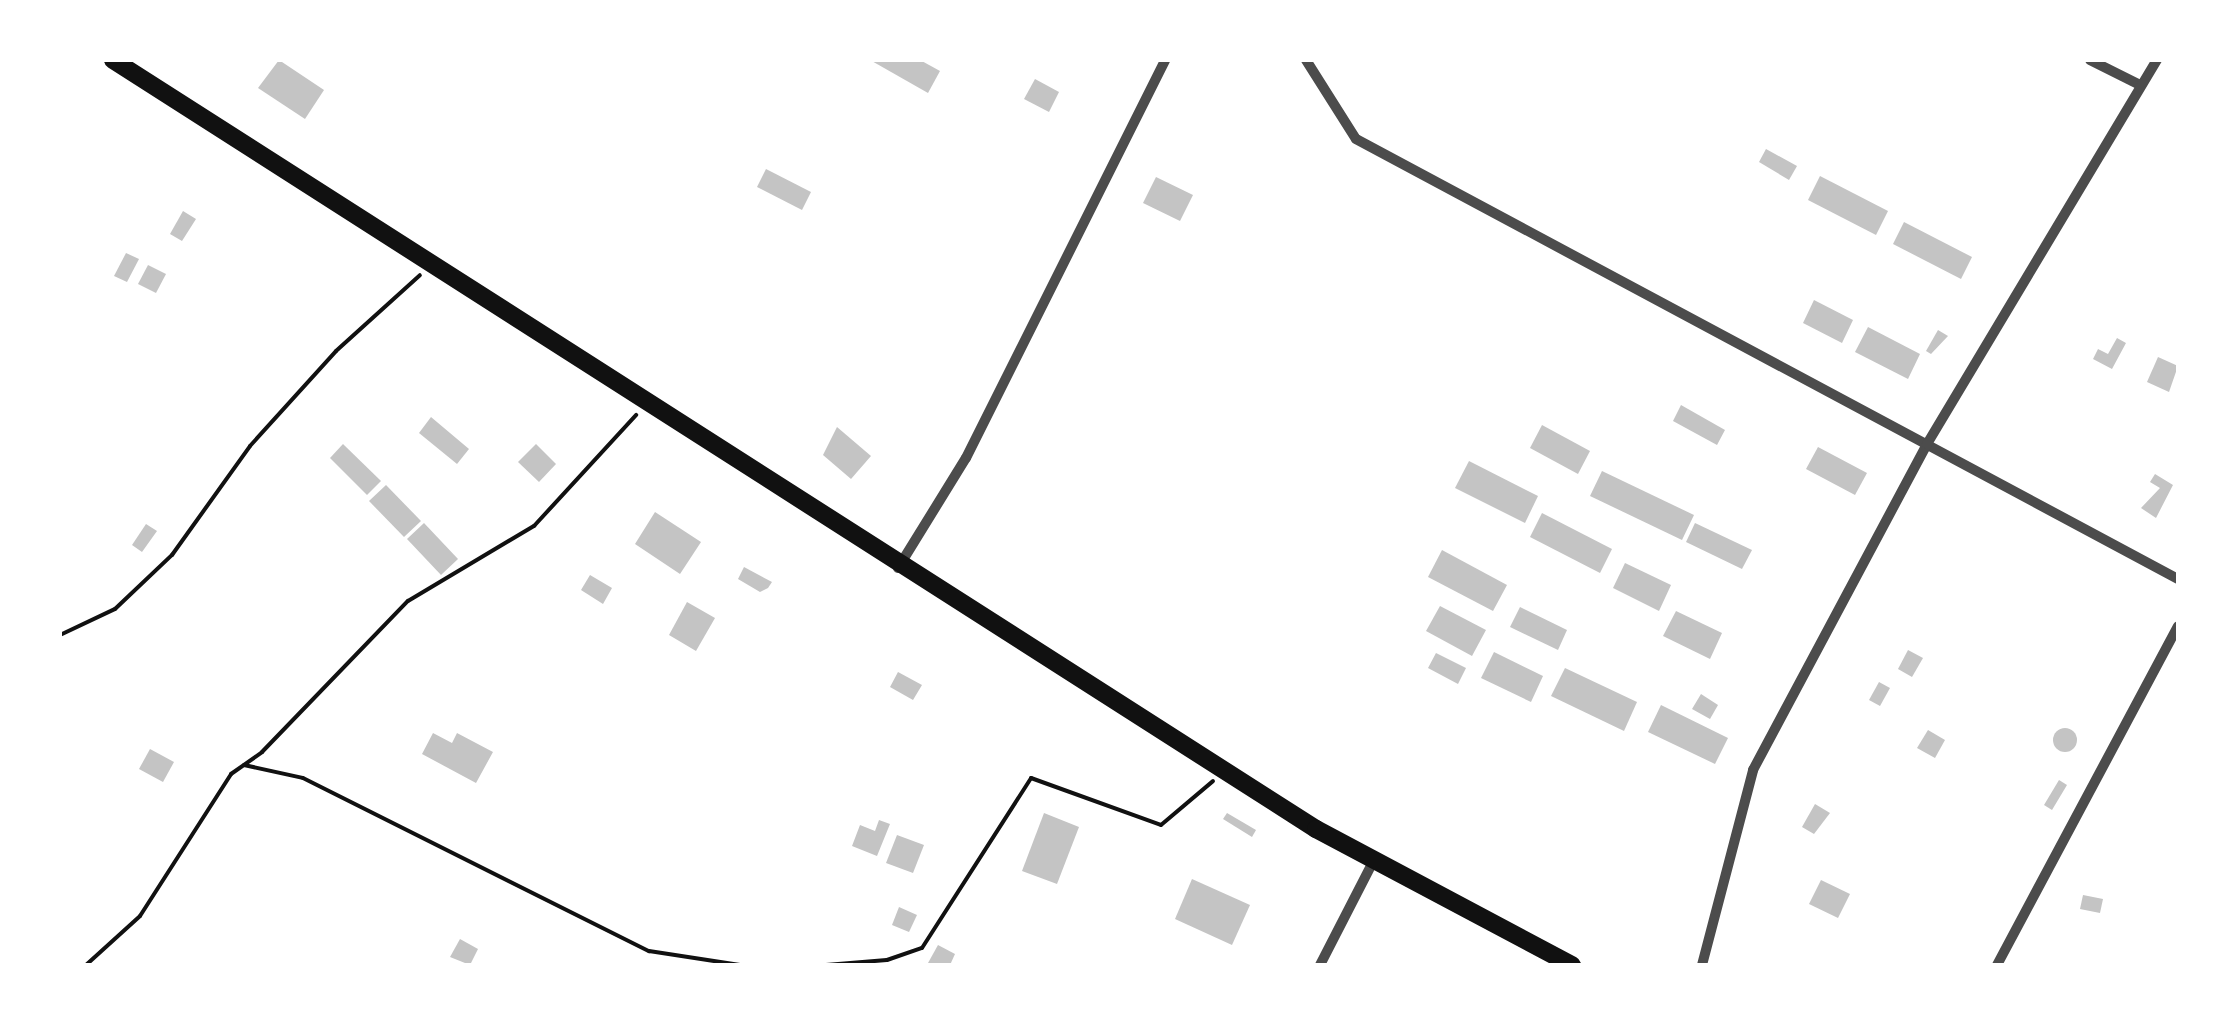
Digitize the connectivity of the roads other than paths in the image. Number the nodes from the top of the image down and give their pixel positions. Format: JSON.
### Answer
{"nodes":[{"id":1,"x":113,"y":60,"type":"edge"},
{"id":2,"x":1166,"y":60,"type":"edge"},
{"id":3,"x":1306,"y":60,"type":"edge"},
{"id":4,"x":2090,"y":60,"type":"edge"},
{"id":5,"x":2156,"y":60,"type":"edge"},
{"id":6,"x":2140,"y":85,"type":"junction"},
{"id":7,"x":1927,"y":444,"type":"junction"},
{"id":8,"x":898,"y":568,"type":"junction"},
{"id":9,"x":2178,"y":579,"type":"edge"},
{"id":10,"x":2178,"y":626,"type":"edge"},
{"id":11,"x":1374,"y":860,"type":"junction"},
{"id":12,"x":1320,"y":965,"type":"edge"},
{"id":13,"x":1572,"y":965,"type":"edge"},
{"id":14,"x":1702,"y":965,"type":"edge"},
{"id":15,"x":1997,"y":965,"type":"edge"}],
"edges":[{"from":1,"to":8,"type":"highway"},
{"from":2,"to":8,"type":"street"},
{"from":3,"to":7,"type":"street"},
{"from":4,"to":6,"type":"street"},
{"from":5,"to":6,"type":"street"},
{"from":6,"to":7,"type":"street"},
{"from":7,"to":9,"type":"street"},
{"from":7,"to":14,"type":"street"},
{"from":8,"to":11,"type":"highway"},
{"from":10,"to":15,"type":"street"},
{"from":11,"to":12,"type":"street"},
{"from":11,"to":13,"type":"highway"}]}
